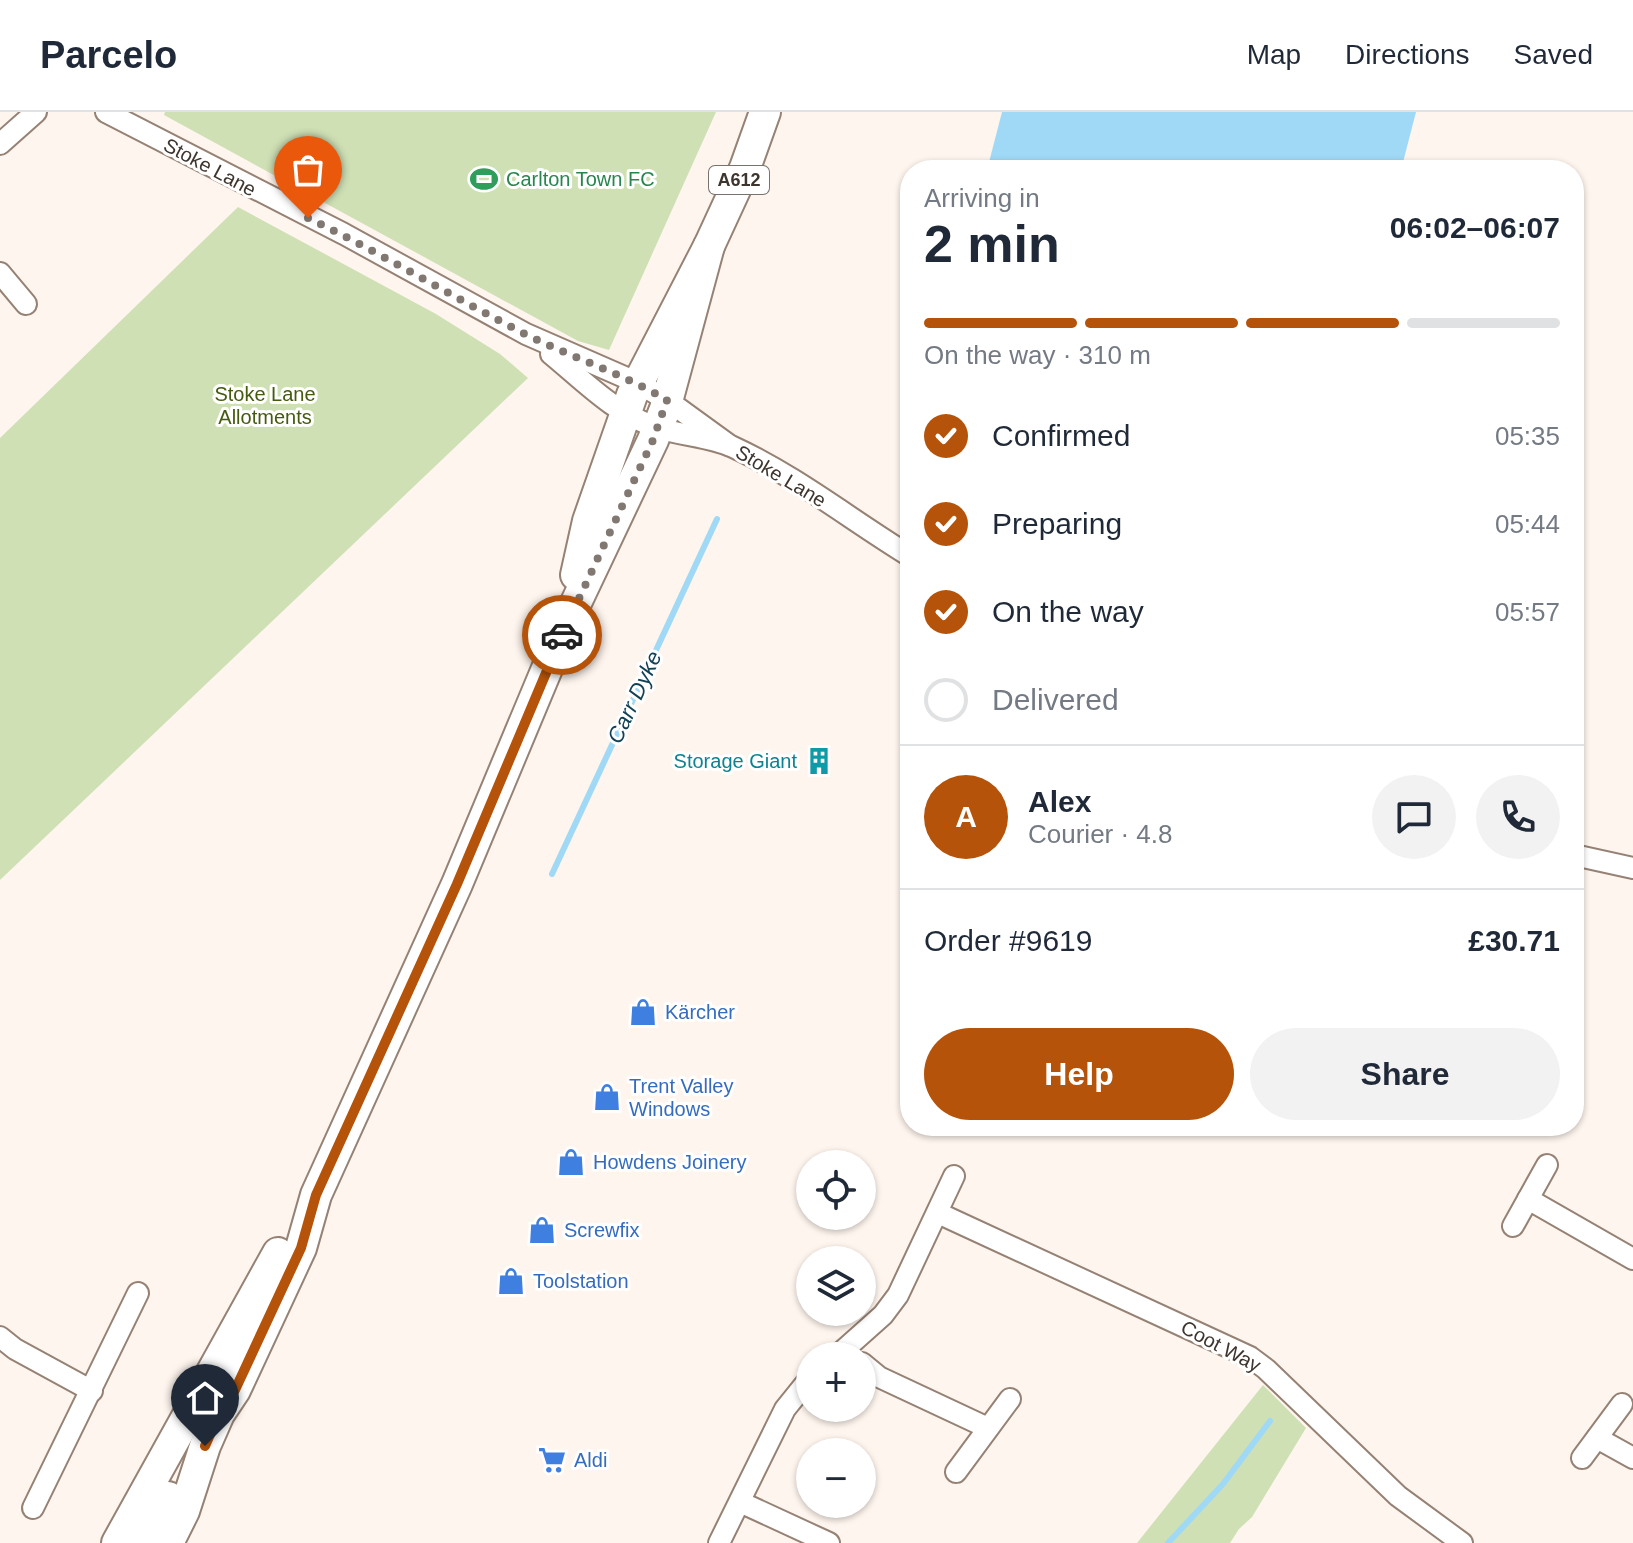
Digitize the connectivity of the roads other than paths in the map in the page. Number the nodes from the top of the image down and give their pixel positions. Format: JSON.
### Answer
{"nodes":[{"id":1,"x":36,"y":112,"type":"edge"},
{"id":2,"x":106,"y":112,"type":"edge"},
{"id":3,"x":765,"y":112,"type":"edge"},
{"id":4,"x":0,"y":144,"type":"edge"},
{"id":5,"x":709,"y":246,"type":"junction"},
{"id":6,"x":0,"y":273,"type":"edge"},
{"id":7,"x":26,"y":304,"type":"dead end"},
{"id":8,"x":526,"y":334,"type":"junction"},
{"id":9,"x":638,"y":383,"type":"junction"},
{"id":10,"x":667,"y":400,"type":"junction"},
{"id":11,"x":625,"y":414,"type":"junction"},
{"id":12,"x":658,"y":428,"type":"junction"},
{"id":13,"x":729,"y":445,"type":"junction"},
{"id":14,"x":900,"y":550,"type":"edge"},
{"id":15,"x":564,"y":628,"type":"junction"},
{"id":16,"x":1584,"y":857,"type":"edge"},
{"id":17,"x":1633,"y":868,"type":"edge"},
{"id":18,"x":1547,"y":1165,"type":"dead end"},
{"id":19,"x":954,"y":1176,"type":"dead end"},
{"id":20,"x":316,"y":1195,"type":"junction"},
{"id":21,"x":1528,"y":1199,"type":"junction"},
{"id":22,"x":938,"y":1213,"type":"junction"},
{"id":23,"x":1513,"y":1226,"type":"dead end"},
{"id":24,"x":1633,"y":1259,"type":"edge"},
{"id":25,"x":138,"y":1293,"type":"dead end"},
{"id":26,"x":0,"y":1337,"type":"edge"},
{"id":27,"x":862,"y":1342,"type":"edge"},
{"id":28,"x":876,"y":1375,"type":"edge"},
{"id":29,"x":92,"y":1391,"type":"junction"},
{"id":30,"x":796,"y":1395,"type":"edge"},
{"id":31,"x":1010,"y":1399,"type":"dead end"},
{"id":32,"x":1622,"y":1404,"type":"dead end"},
{"id":33,"x":988,"y":1428,"type":"junction"},
{"id":34,"x":1597,"y":1438,"type":"junction"},
{"id":35,"x":205,"y":1446,"type":"junction"},
{"id":36,"x":1582,"y":1458,"type":"dead end"},
{"id":37,"x":1633,"y":1458,"type":"edge"},
{"id":38,"x":956,"y":1472,"type":"dead end"},
{"id":39,"x":740,"y":1502,"type":"junction"},
{"id":40,"x":33,"y":1508,"type":"dead end"},
{"id":41,"x":117,"y":1543,"type":"edge"},
{"id":42,"x":145,"y":1543,"type":"edge"},
{"id":43,"x":168,"y":1543,"type":"edge"},
{"id":44,"x":719,"y":1543,"type":"edge"},
{"id":45,"x":829,"y":1543,"type":"edge"},
{"id":46,"x":1462,"y":1543,"type":"edge"}],
"edges":[{"from":1,"to":4,"type":"street"},
{"from":2,"to":8,"type":"street","name":"Stoke Lane"},
{"from":3,"to":5,"type":"main road","number":"A612"},
{"from":5,"to":9,"type":"main road","number":"A612"},
{"from":5,"to":10,"type":"main road","number":"A612"},
{"from":6,"to":7,"type":"street"},
{"from":8,"to":9,"type":"street"},
{"from":8,"to":11,"type":"street","name":"Stoke Lane"},
{"from":9,"to":10,"type":"street"},
{"from":9,"to":11,"type":"main road","number":"A612"},
{"from":10,"to":12,"type":"main road","number":"A612"},
{"from":10,"to":13,"type":"street"},
{"from":11,"to":12,"type":"street","name":"Stoke Lane"},
{"from":11,"to":15,"type":"main road","number":"A612"},
{"from":12,"to":13,"type":"street","name":"Stoke Lane"},
{"from":12,"to":15,"type":"main road","number":"A612"},
{"from":13,"to":14,"type":"street","name":"Stoke Lane"},
{"from":15,"to":20,"type":"main road","number":"A612"},
{"from":16,"to":17,"type":"street"},
{"from":18,"to":21,"type":"street"},
{"from":19,"to":22,"type":"street"},
{"from":20,"to":35,"type":"main road","number":"A612"},
{"from":20,"to":41,"type":"main road","number":"A612"},
{"from":21,"to":23,"type":"street"},
{"from":21,"to":24,"type":"street"},
{"from":22,"to":27,"type":"street"},
{"from":22,"to":46,"type":"street","name":"Coot Way"},
{"from":25,"to":29,"type":"street"},
{"from":26,"to":29,"type":"street"},
{"from":28,"to":33,"type":"street"},
{"from":29,"to":40,"type":"street"},
{"from":30,"to":39,"type":"street"},
{"from":31,"to":33,"type":"street"},
{"from":32,"to":34,"type":"street"},
{"from":33,"to":38,"type":"street"},
{"from":34,"to":36,"type":"street"},
{"from":34,"to":37,"type":"street"},
{"from":35,"to":42,"type":"main road","number":"A612"},
{"from":35,"to":43,"type":"main road","number":"A612"},
{"from":39,"to":44,"type":"street"},
{"from":39,"to":45,"type":"street"}]}
